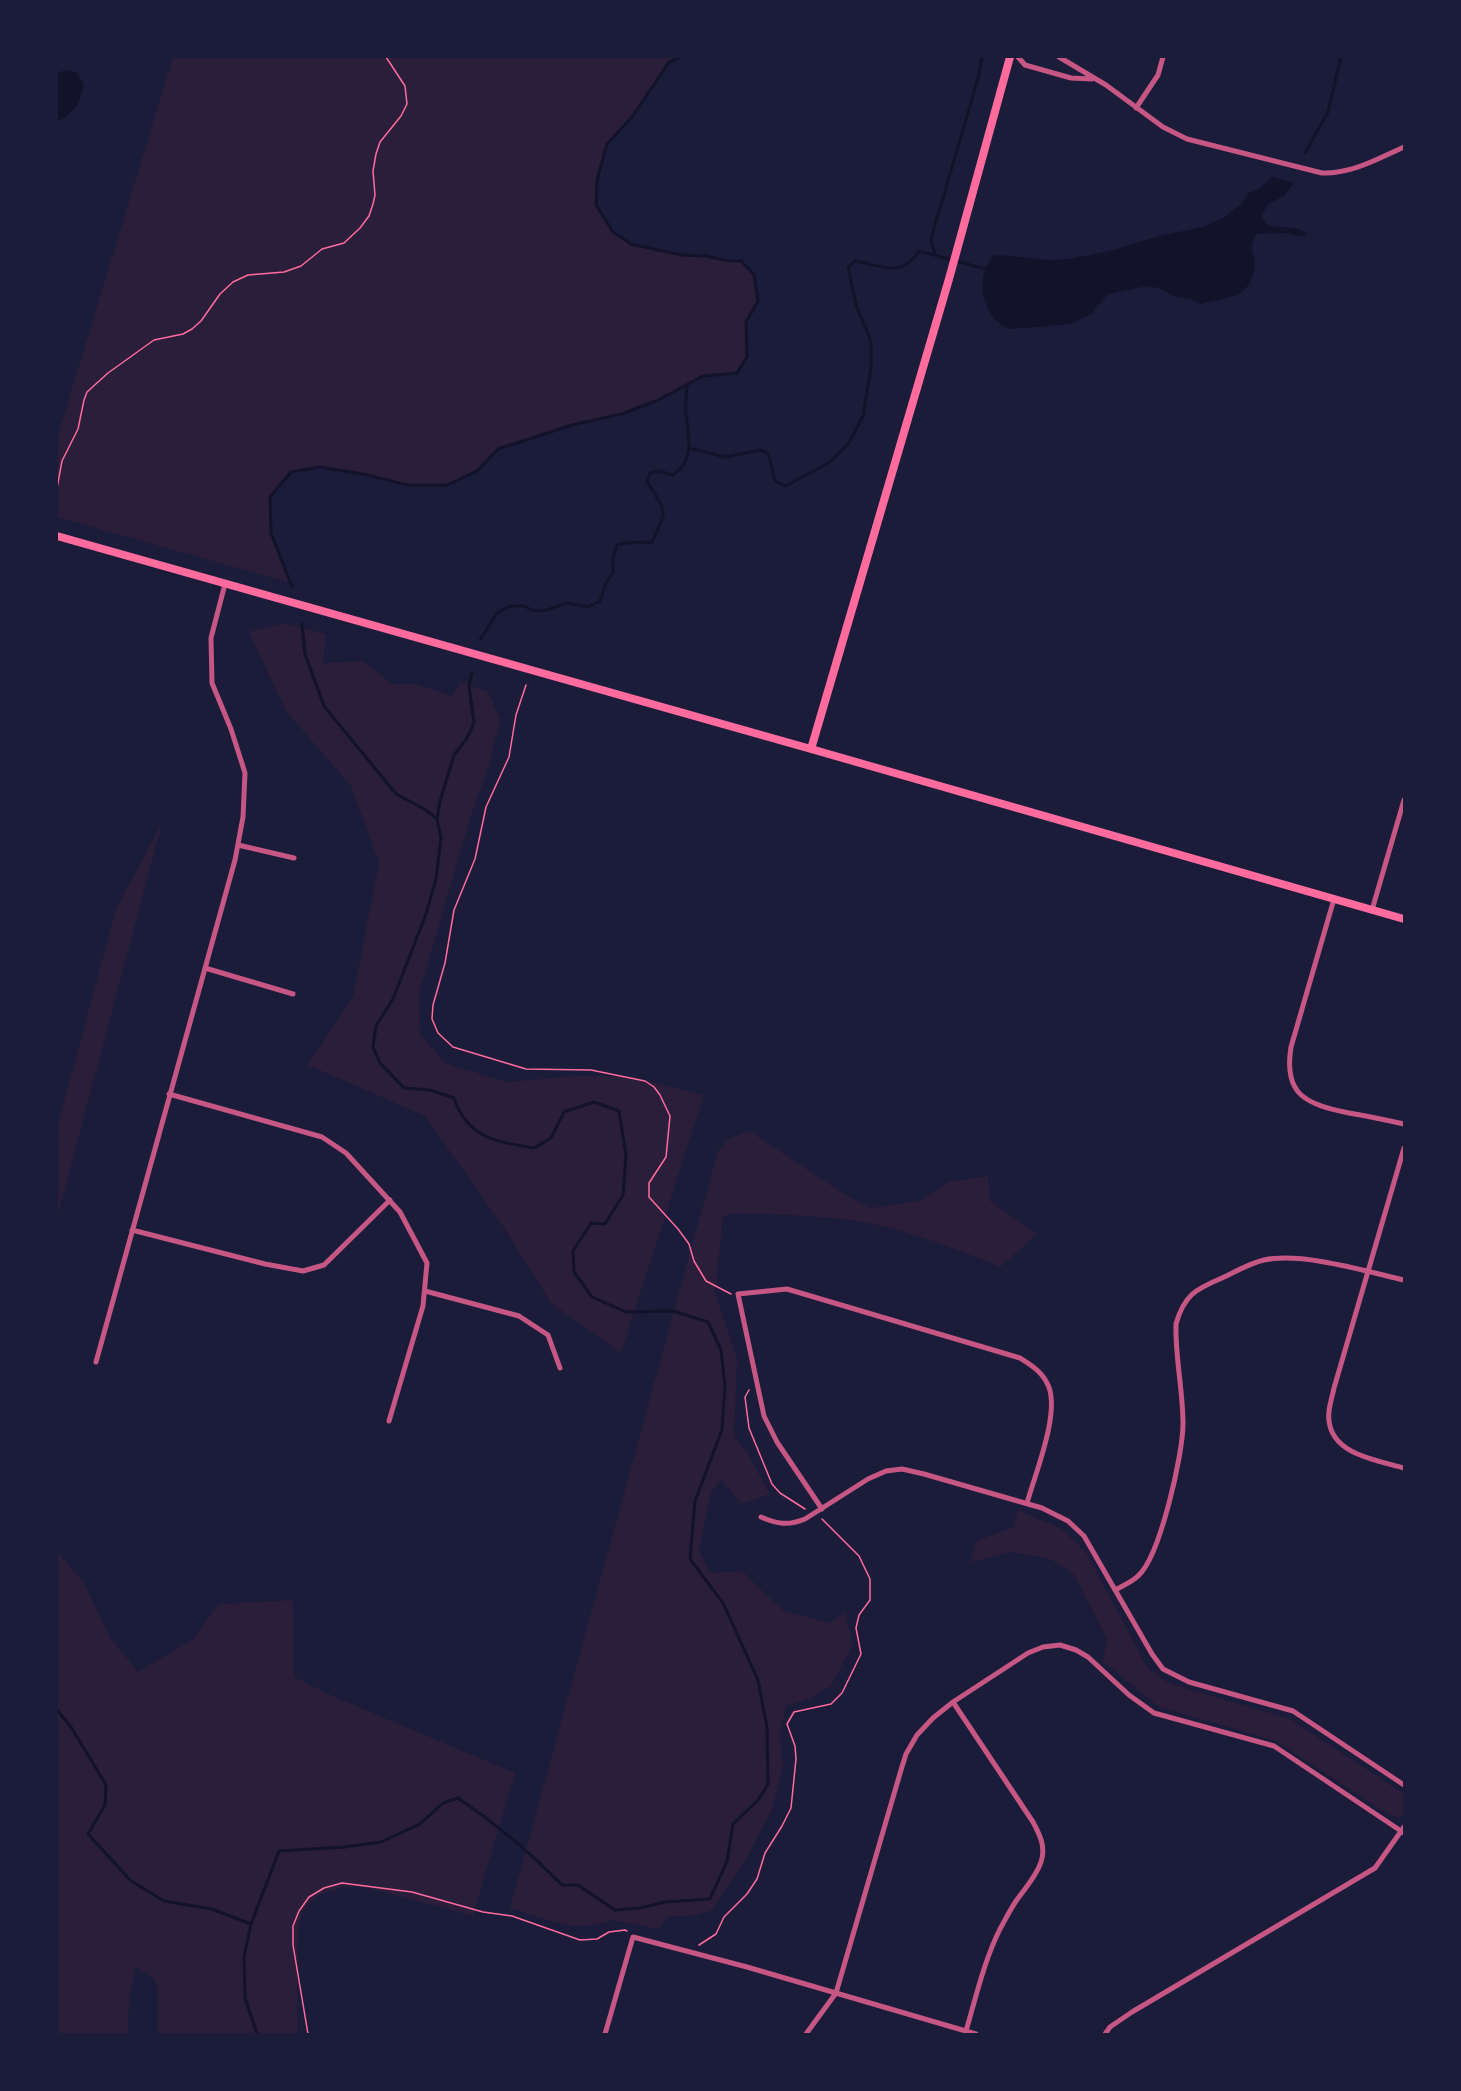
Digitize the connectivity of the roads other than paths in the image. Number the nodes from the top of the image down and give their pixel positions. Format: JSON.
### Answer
{"nodes":[{"id":1,"x":1010,"y":57,"type":"edge"},
{"id":2,"x":1018,"y":57,"type":"edge"},
{"id":3,"x":1059,"y":57,"type":"edge"},
{"id":4,"x":1163,"y":57,"type":"edge"},
{"id":5,"x":1094,"y":79,"type":"junction"},
{"id":6,"x":1136,"y":108,"type":"junction"},
{"id":7,"x":1404,"y":147,"type":"edge"},
{"id":8,"x":57,"y":536,"type":"edge"},
{"id":9,"x":225,"y":584,"type":"junction"},
{"id":10,"x":811,"y":749,"type":"junction"},
{"id":11,"x":1404,"y":800,"type":"edge"},
{"id":12,"x":238,"y":845,"type":"junction"},
{"id":13,"x":294,"y":858,"type":"dead end"},
{"id":14,"x":1334,"y":899,"type":"junction"},
{"id":15,"x":1372,"y":910,"type":"junction"},
{"id":16,"x":1404,"y":920,"type":"edge"},
{"id":17,"x":205,"y":968,"type":"junction"},
{"id":18,"x":293,"y":994,"type":"dead end"},
{"id":19,"x":169,"y":1094,"type":"junction"},
{"id":20,"x":1404,"y":1124,"type":"edge"},
{"id":21,"x":1404,"y":1148,"type":"edge"},
{"id":22,"x":390,"y":1200,"type":"junction"},
{"id":23,"x":132,"y":1230,"type":"junction"},
{"id":24,"x":1368,"y":1272,"type":"junction"},
{"id":25,"x":1404,"y":1280,"type":"edge"},
{"id":26,"x":425,"y":1291,"type":"junction"},
{"id":27,"x":96,"y":1362,"type":"dead end"},
{"id":28,"x":560,"y":1368,"type":"dead end"},
{"id":29,"x":389,"y":1421,"type":"dead end"},
{"id":30,"x":1404,"y":1468,"type":"edge"},
{"id":31,"x":1027,"y":1503,"type":"junction"},
{"id":32,"x":822,"y":1509,"type":"junction"},
{"id":33,"x":760,"y":1517,"type":"dead end"},
{"id":34,"x":1115,"y":1590,"type":"junction"},
{"id":35,"x":953,"y":1702,"type":"junction"},
{"id":36,"x":1404,"y":1785,"type":"edge"},
{"id":37,"x":1403,"y":1830,"type":"edge"},
{"id":38,"x":836,"y":1993,"type":"junction"},
{"id":39,"x":966,"y":2031,"type":"junction"},
{"id":40,"x":605,"y":2034,"type":"edge"},
{"id":41,"x":806,"y":2034,"type":"edge"},
{"id":42,"x":976,"y":2034,"type":"edge"},
{"id":43,"x":1105,"y":2034,"type":"edge"}],
"edges":[{"from":1,"to":10,"type":"main road"},
{"from":2,"to":5,"type":"street"},
{"from":3,"to":5,"type":"street"},
{"from":4,"to":6,"type":"street"},
{"from":5,"to":6,"type":"street"},
{"from":6,"to":7,"type":"street"},
{"from":8,"to":9,"type":"main road"},
{"from":9,"to":10,"type":"main road"},
{"from":9,"to":12,"type":"street"},
{"from":10,"to":14,"type":"main road"},
{"from":11,"to":15,"type":"street"},
{"from":12,"to":13,"type":"street"},
{"from":12,"to":17,"type":"street"},
{"from":14,"to":15,"type":"main road"},
{"from":14,"to":20,"type":"street"},
{"from":15,"to":16,"type":"main road"},
{"from":17,"to":18,"type":"street"},
{"from":17,"to":19,"type":"street"},
{"from":19,"to":22,"type":"street"},
{"from":19,"to":23,"type":"street"},
{"from":21,"to":24,"type":"street"},
{"from":22,"to":23,"type":"street"},
{"from":22,"to":26,"type":"street"},
{"from":23,"to":27,"type":"street"},
{"from":24,"to":25,"type":"street"},
{"from":24,"to":30,"type":"street"},
{"from":24,"to":34,"type":"street"},
{"from":26,"to":28,"type":"street"},
{"from":26,"to":29,"type":"street"},
{"from":31,"to":32,"type":"street"},
{"from":31,"to":32,"type":"street"},
{"from":31,"to":34,"type":"street"},
{"from":32,"to":33,"type":"street"},
{"from":34,"to":36,"type":"street"},
{"from":35,"to":37,"type":"street"},
{"from":35,"to":38,"type":"street"},
{"from":35,"to":39,"type":"street"},
{"from":37,"to":43,"type":"street"},
{"from":38,"to":39,"type":"street"},
{"from":38,"to":40,"type":"street"},
{"from":38,"to":41,"type":"street"},
{"from":39,"to":42,"type":"street"}]}
